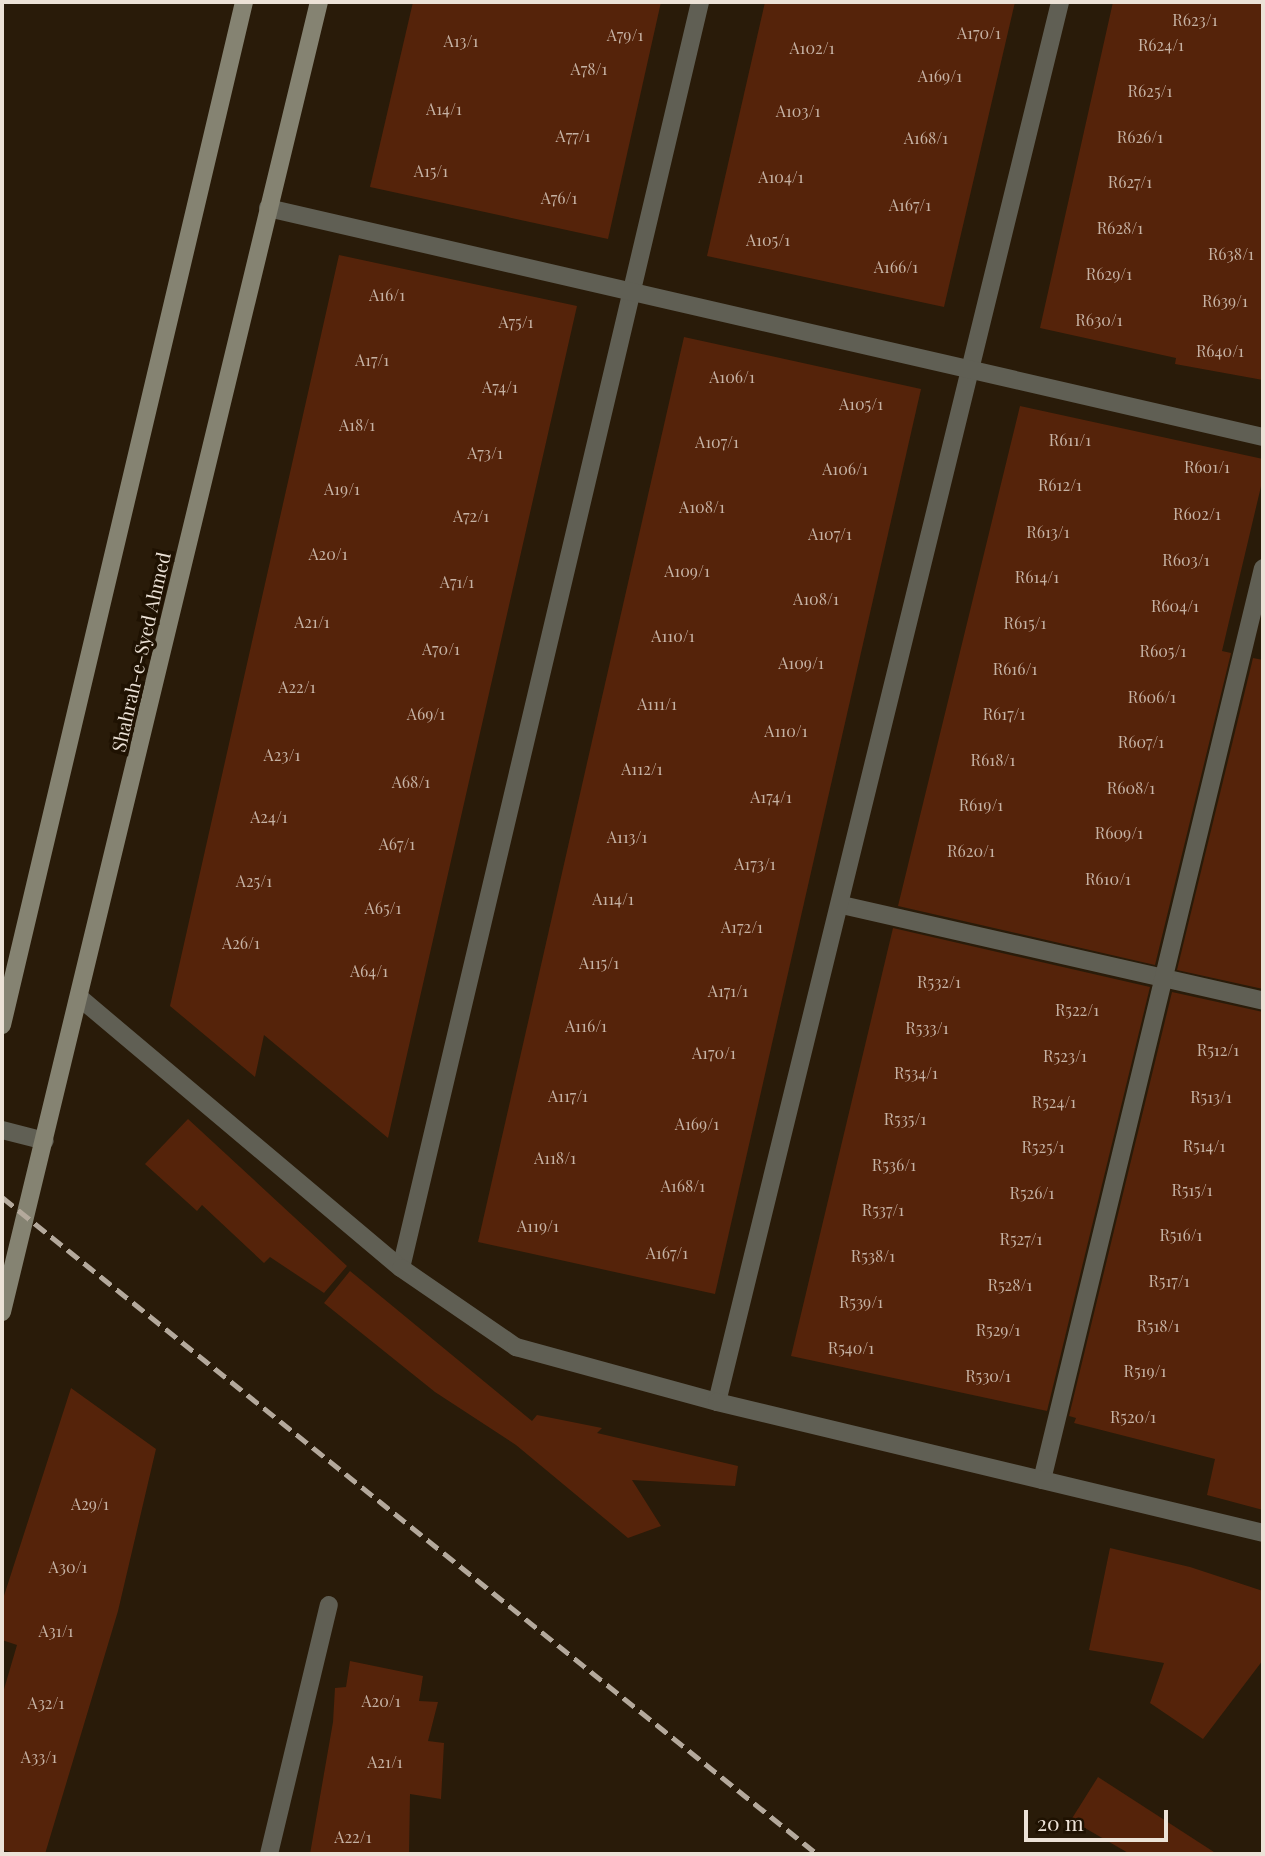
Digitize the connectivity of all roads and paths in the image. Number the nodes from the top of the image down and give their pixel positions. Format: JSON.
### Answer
{"nodes":[{"id":1,"x":244,"y":2,"type":"edge"},
{"id":2,"x":319,"y":2,"type":"edge"},
{"id":3,"x":700,"y":2,"type":"edge"},
{"id":4,"x":1060,"y":2,"type":"edge"},
{"id":5,"x":268,"y":208,"type":"junction"},
{"id":6,"x":632,"y":291,"type":"junction"},
{"id":7,"x":972,"y":369,"type":"junction"},
{"id":8,"x":1263,"y":437,"type":"edge"},
{"id":9,"x":1263,"y":568,"type":"edge"},
{"id":10,"x":842,"y":905,"type":"junction"},
{"id":11,"x":1164,"y":979,"type":"junction"},
{"id":12,"x":80,"y":998,"type":"junction"},
{"id":13,"x":1263,"y":1001,"type":"edge"},
{"id":14,"x":2,"y":1025,"type":"edge"},
{"id":15,"x":2,"y":1130,"type":"edge"},
{"id":16,"x":46,"y":1141,"type":"junction"},
{"id":17,"x":401,"y":1268,"type":"junction"},
{"id":18,"x":2,"y":1312,"type":"edge"},
{"id":19,"x":717,"y":1402,"type":"junction"},
{"id":20,"x":1042,"y":1480,"type":"junction"},
{"id":21,"x":1263,"y":1533,"type":"edge"},
{"id":22,"x":329,"y":1605,"type":"dead end"},
{"id":23,"x":269,"y":1854,"type":"edge"}],
"edges":[{"from":1,"to":14,"type":"main road"},
{"from":2,"to":5,"type":"main road","name":"Shahrah-e-Syed Ahmed"},
{"from":3,"to":6,"type":"street"},
{"from":4,"to":7,"type":"street"},
{"from":5,"to":6,"type":"street"},
{"from":5,"to":12,"type":"main road","name":"Shahrah-e-Syed Ahmed"},
{"from":6,"to":7,"type":"street"},
{"from":6,"to":17,"type":"street"},
{"from":7,"to":8,"type":"street"},
{"from":7,"to":10,"type":"street"},
{"from":9,"to":11,"type":"street"},
{"from":10,"to":11,"type":"street"},
{"from":10,"to":19,"type":"street"},
{"from":11,"to":13,"type":"street"},
{"from":11,"to":20,"type":"street"},
{"from":12,"to":16,"type":"main road","name":"Shahrah-e-Syed Ahmed"},
{"from":12,"to":17,"type":"street"},
{"from":15,"to":16,"type":"street"},
{"from":16,"to":18,"type":"main road","name":"Shahrah-e-Syed Ahmed"},
{"from":17,"to":19,"type":"street"},
{"from":19,"to":20,"type":"street"},
{"from":20,"to":21,"type":"street"},
{"from":22,"to":23,"type":"street"}]}
